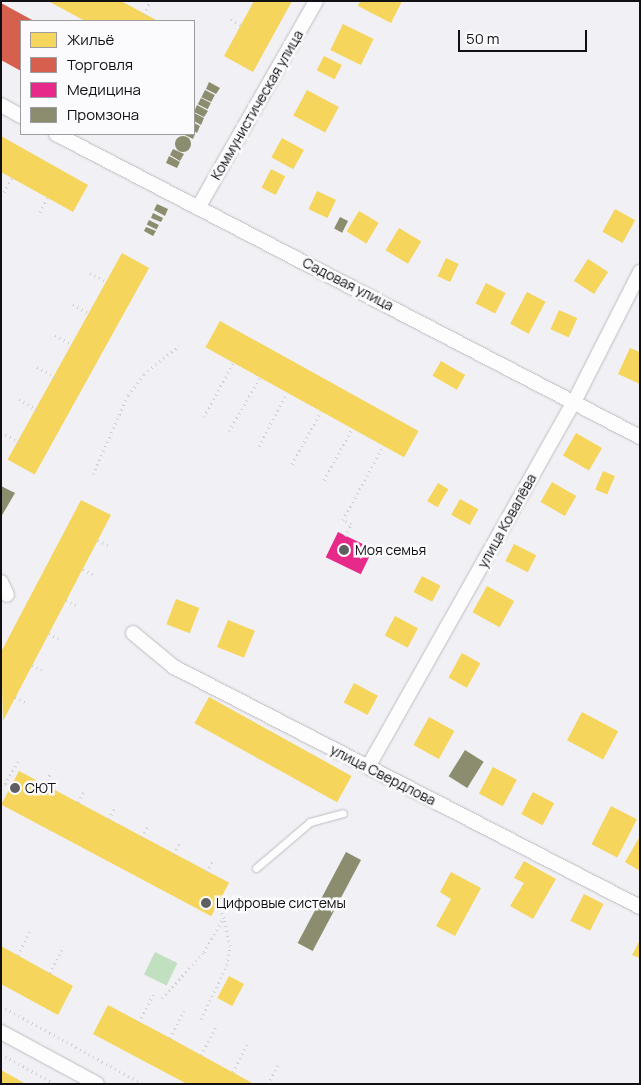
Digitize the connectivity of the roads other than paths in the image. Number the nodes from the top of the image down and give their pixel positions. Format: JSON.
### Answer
{"nodes":[{"id":1,"x":316,"y":1,"type":"edge"},
{"id":2,"x":1,"y":105,"type":"edge"},
{"id":3,"x":20,"y":115,"type":"edge"},
{"id":4,"x":58,"y":135,"type":"edge"},
{"id":5,"x":198,"y":208,"type":"junction"},
{"id":6,"x":640,"y":272,"type":"edge"},
{"id":7,"x":574,"y":402,"type":"junction"},
{"id":8,"x":640,"y":438,"type":"edge"},
{"id":9,"x":1,"y":582,"type":"edge"},
{"id":10,"x":7,"y":595,"type":"dead end"},
{"id":11,"x":133,"y":633,"type":"dead end"},
{"id":12,"x":368,"y":767,"type":"junction"},
{"id":13,"x":343,"y":813,"type":"dead end"},
{"id":14,"x":256,"y":868,"type":"dead end"},
{"id":15,"x":640,"y":907,"type":"edge"},
{"id":16,"x":1,"y":1032,"type":"edge"},
{"id":17,"x":97,"y":1084,"type":"edge"}],
"edges":[{"from":1,"to":5,"type":"street","name":"Коммунистическая улица"},
{"from":2,"to":3,"type":"street"},
{"from":4,"to":5,"type":"street","name":"Садовая улица"},
{"from":5,"to":7,"type":"street","name":"Садовая улица"},
{"from":6,"to":7,"type":"street","name":"улица Ковалёва"},
{"from":7,"to":8,"type":"street","name":"Садовая улица"},
{"from":7,"to":12,"type":"street","name":"улица Ковалёва"},
{"from":9,"to":10,"type":"street"},
{"from":11,"to":12,"type":"street","name":"улица Свердлова"},
{"from":12,"to":15,"type":"street","name":"улица Свердлова"},
{"from":13,"to":14,"type":"lane"},
{"from":16,"to":17,"type":"street"}]}
